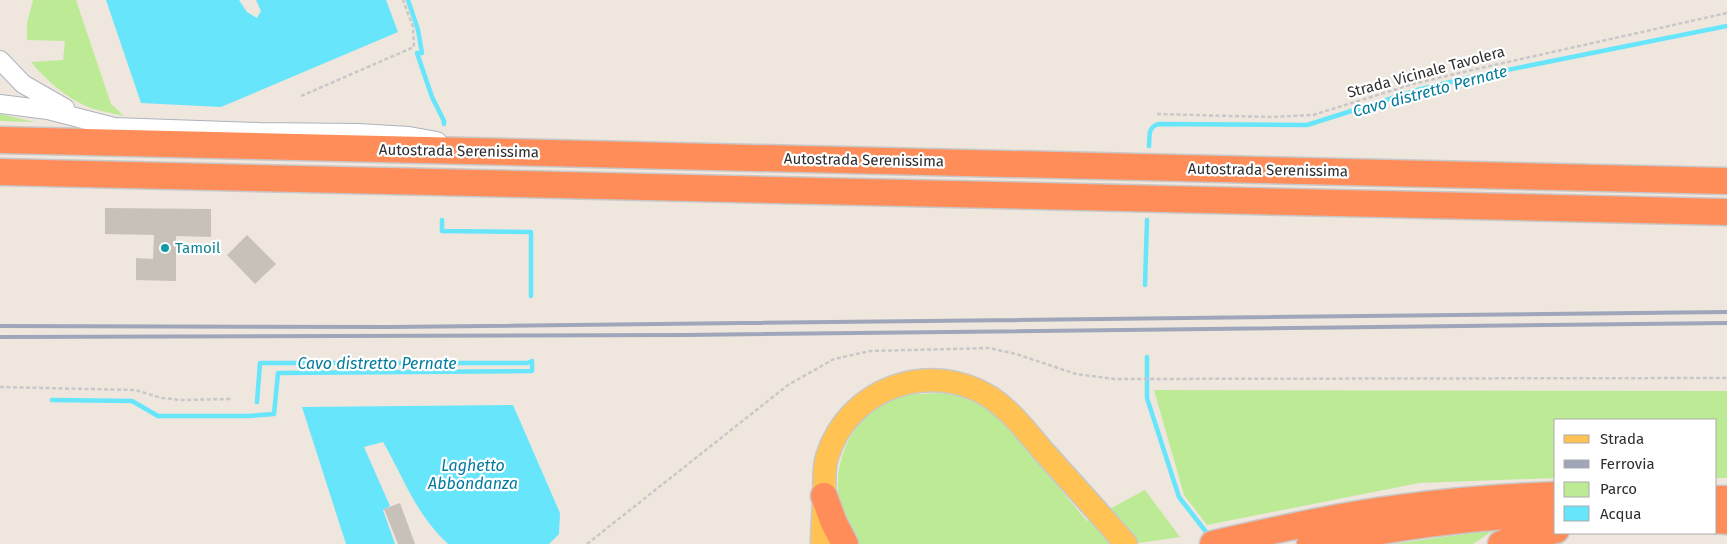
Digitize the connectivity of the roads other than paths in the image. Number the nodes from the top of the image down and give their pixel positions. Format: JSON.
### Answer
{"nodes":[{"id":1,"x":0,"y":60,"type":"edge"},
{"id":2,"x":0,"y":104,"type":"edge"},
{"id":3,"x":85,"y":120,"type":"junction"},
{"id":4,"x":0,"y":140,"type":"edge"},
{"id":5,"x":496,"y":151,"type":"junction"},
{"id":6,"x":0,"y":172,"type":"edge"},
{"id":7,"x":1727,"y":181,"type":"edge"},
{"id":8,"x":1727,"y":212,"type":"edge"},
{"id":9,"x":1554,"y":495,"type":"edge"},
{"id":10,"x":824,"y":496,"type":"junction"},
{"id":11,"x":1554,"y":514,"type":"edge"},
{"id":12,"x":1554,"y":530,"type":"edge"},
{"id":13,"x":1122,"y":538,"type":"edge"},
{"id":14,"x":1217,"y":543,"type":"edge"},
{"id":15,"x":822,"y":544,"type":"edge"},
{"id":16,"x":845,"y":544,"type":"edge"},
{"id":17,"x":1310,"y":544,"type":"edge"},
{"id":18,"x":1501,"y":544,"type":"edge"}],
"edges":[{"from":1,"to":3,"type":"lane"},
{"from":2,"to":3,"type":"lane"},
{"from":3,"to":5,"type":"lane"},
{"from":4,"to":5,"type":"highway","name":"Autostrada Serenissima"},
{"from":5,"to":7,"type":"highway","name":"Autostrada Serenissima"},
{"from":6,"to":8,"type":"highway","name":"Autostrada Serenissima"},
{"from":9,"to":14,"type":"highway"},
{"from":10,"to":13,"type":"main road"},
{"from":10,"to":15,"type":"main road"},
{"from":10,"to":16,"type":"highway"},
{"from":11,"to":17,"type":"highway"},
{"from":12,"to":18,"type":"highway"}]}
